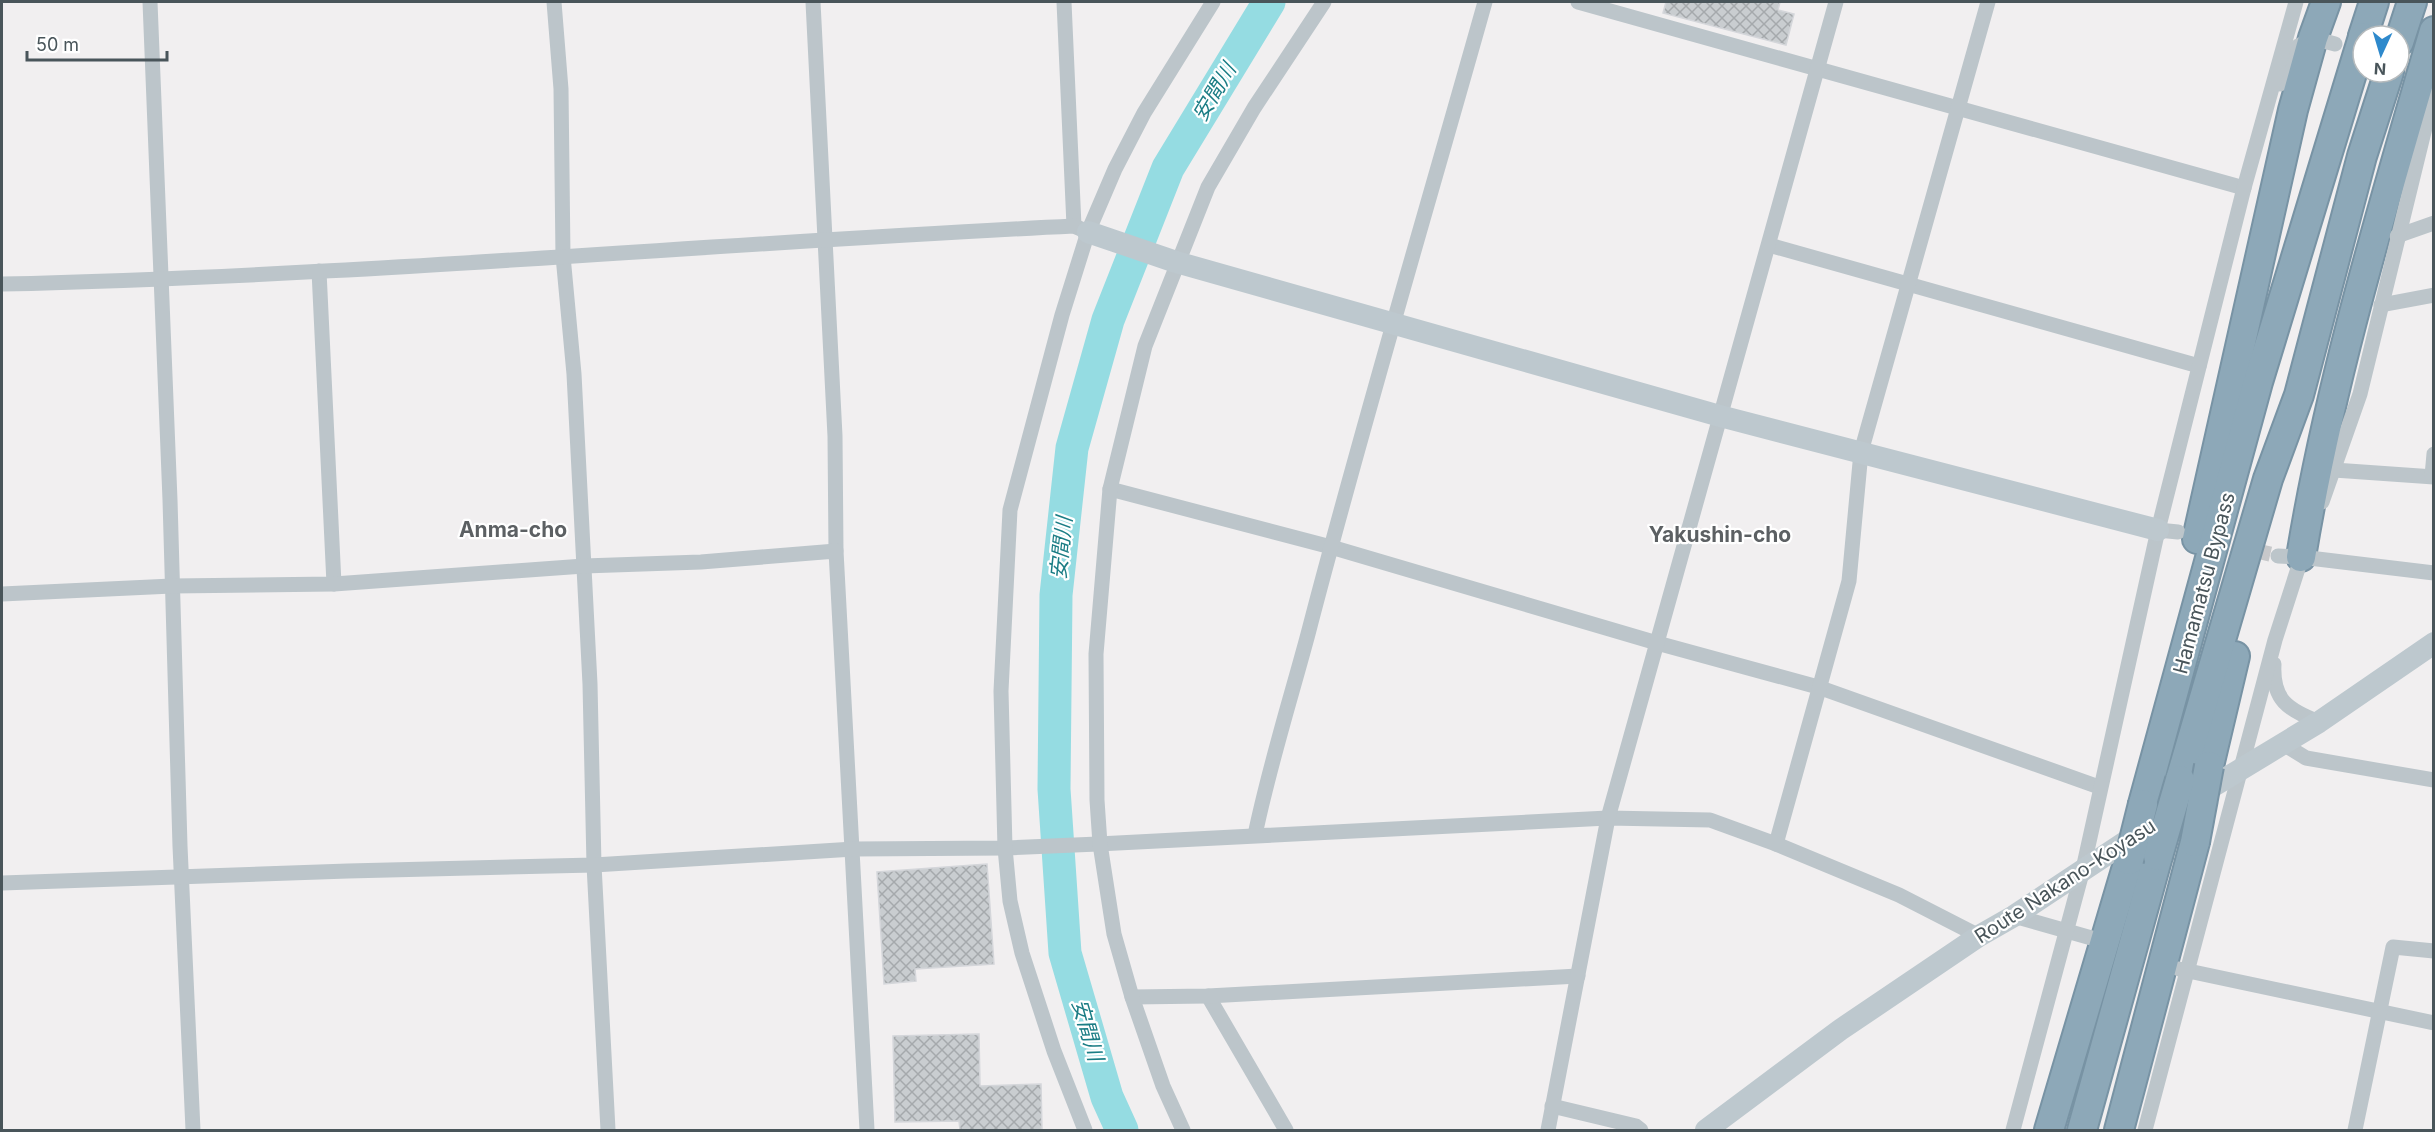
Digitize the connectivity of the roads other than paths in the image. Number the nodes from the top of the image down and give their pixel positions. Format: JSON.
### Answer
{"nodes":[{"id":1,"x":150,"y":2,"type":"edge"},
{"id":2,"x":554,"y":2,"type":"edge"},
{"id":3,"x":813,"y":2,"type":"edge"},
{"id":4,"x":1064,"y":2,"type":"edge"},
{"id":5,"x":1213,"y":2,"type":"edge"},
{"id":6,"x":1324,"y":2,"type":"edge"},
{"id":7,"x":1485,"y":2,"type":"edge"},
{"id":8,"x":1578,"y":2,"type":"edge"},
{"id":9,"x":1836,"y":2,"type":"edge"},
{"id":10,"x":1988,"y":2,"type":"edge"},
{"id":11,"x":2296,"y":2,"type":"edge"},
{"id":12,"x":2310,"y":2,"type":"edge"},
{"id":13,"x":2326,"y":2,"type":"edge"},
{"id":14,"x":2374,"y":2,"type":"edge"},
{"id":15,"x":2412,"y":2,"type":"edge"},
{"id":16,"x":2367,"y":24,"type":"edge"},
{"id":17,"x":2405,"y":24,"type":"edge"},
{"id":18,"x":2433,"y":31,"type":"edge"},
{"id":19,"x":2324,"y":41,"type":"junction"},
{"id":20,"x":1817,"y":69,"type":"junction"},
{"id":21,"x":2351,"y":77,"type":"edge"},
{"id":22,"x":2385,"y":84,"type":"edge"},
{"id":23,"x":2433,"y":91,"type":"edge"},
{"id":24,"x":1957,"y":109,"type":"junction"},
{"id":25,"x":2260,"y":129,"type":"junction"},
{"id":26,"x":2244,"y":188,"type":"junction"},
{"id":27,"x":2433,"y":223,"type":"edge"},
{"id":28,"x":1084,"y":230,"type":"junction"},
{"id":29,"x":2397,"y":236,"type":"junction"},
{"id":30,"x":825,"y":239,"type":"junction"},
{"id":31,"x":1768,"y":245,"type":"junction"},
{"id":32,"x":563,"y":256,"type":"junction"},
{"id":33,"x":1176,"y":262,"type":"junction"},
{"id":34,"x":319,"y":271,"type":"junction"},
{"id":35,"x":161,"y":280,"type":"junction"},
{"id":36,"x":2,"y":284,"type":"edge"},
{"id":37,"x":1908,"y":284,"type":"junction"},
{"id":38,"x":2433,"y":295,"type":"edge"},
{"id":39,"x":2381,"y":305,"type":"junction"},
{"id":40,"x":1394,"y":325,"type":"junction"},
{"id":41,"x":2199,"y":366,"type":"junction"},
{"id":42,"x":2299,"y":395,"type":"junction"},
{"id":43,"x":1720,"y":416,"type":"junction"},
{"id":44,"x":1861,"y":452,"type":"junction"},
{"id":45,"x":2433,"y":454,"type":"edge"},
{"id":46,"x":2334,"y":470,"type":"junction"},
{"id":47,"x":2433,"y":477,"type":"edge"},
{"id":48,"x":1110,"y":489,"type":"junction"},
{"id":49,"x":2168,"y":531,"type":"junction"},
{"id":50,"x":1331,"y":547,"type":"junction"},
{"id":51,"x":836,"y":551,"type":"junction"},
{"id":52,"x":2290,"y":556,"type":"junction"},
{"id":53,"x":584,"y":566,"type":"junction"},
{"id":54,"x":2433,"y":573,"type":"edge"},
{"id":55,"x":334,"y":584,"type":"junction"},
{"id":56,"x":172,"y":586,"type":"junction"},
{"id":57,"x":2,"y":594,"type":"edge"},
{"id":58,"x":2275,"y":640,"type":"junction"},
{"id":59,"x":1657,"y":643,"type":"junction"},
{"id":60,"x":2433,"y":644,"type":"edge"},
{"id":61,"x":1818,"y":687,"type":"junction"},
{"id":62,"x":2319,"y":722,"type":"junction"},
{"id":63,"x":2163,"y":733,"type":"junction"},
{"id":64,"x":2283,"y":744,"type":"junction"},
{"id":65,"x":2241,"y":768,"type":"junction"},
{"id":66,"x":2433,"y":780,"type":"edge"},
{"id":67,"x":2099,"y":788,"type":"junction"},
{"id":68,"x":1608,"y":818,"type":"junction"},
{"id":69,"x":1255,"y":835,"type":"junction"},
{"id":70,"x":1099,"y":844,"type":"junction"},
{"id":71,"x":1776,"y":844,"type":"junction"},
{"id":72,"x":1006,"y":848,"type":"junction"},
{"id":73,"x":854,"y":849,"type":"junction"},
{"id":74,"x":594,"y":865,"type":"junction"},
{"id":75,"x":2083,"y":869,"type":"junction"},
{"id":76,"x":182,"y":878,"type":"junction"},
{"id":77,"x":2,"y":883,"type":"edge"},
{"id":78,"x":2014,"y":915,"type":"junction"},
{"id":79,"x":2066,"y":929,"type":"junction"},
{"id":80,"x":1978,"y":936,"type":"junction"},
{"id":81,"x":2095,"y":939,"type":"dead end"},
{"id":82,"x":2433,"y":951,"type":"edge"},
{"id":83,"x":2180,"y":970,"type":"junction"},
{"id":84,"x":1578,"y":975,"type":"junction"},
{"id":85,"x":1208,"y":996,"type":"junction"},
{"id":86,"x":1132,"y":997,"type":"junction"},
{"id":87,"x":2380,"y":1011,"type":"junction"},
{"id":88,"x":2433,"y":1023,"type":"edge"},
{"id":89,"x":1552,"y":1106,"type":"junction"},
{"id":90,"x":193,"y":1131,"type":"edge"},
{"id":91,"x":608,"y":1131,"type":"edge"},
{"id":92,"x":867,"y":1131,"type":"edge"},
{"id":93,"x":1085,"y":1131,"type":"edge"},
{"id":94,"x":1183,"y":1131,"type":"edge"},
{"id":95,"x":1286,"y":1131,"type":"edge"},
{"id":96,"x":1548,"y":1131,"type":"edge"},
{"id":97,"x":1641,"y":1131,"type":"edge"},
{"id":98,"x":1706,"y":1131,"type":"edge"},
{"id":99,"x":2013,"y":1131,"type":"edge"},
{"id":100,"x":2049,"y":1131,"type":"edge"},
{"id":101,"x":2082,"y":1131,"type":"edge"},
{"id":102,"x":2119,"y":1131,"type":"edge"},
{"id":103,"x":2145,"y":1131,"type":"edge"},
{"id":104,"x":2355,"y":1131,"type":"edge"}],
"edges":[{"from":1,"to":35,"type":"street"},
{"from":2,"to":32,"type":"street"},
{"from":3,"to":30,"type":"street"},
{"from":4,"to":28,"type":"street"},
{"from":5,"to":28,"type":"street"},
{"from":6,"to":33,"type":"street"},
{"from":7,"to":40,"type":"street"},
{"from":8,"to":20,"type":"street"},
{"from":9,"to":20,"type":"street"},
{"from":10,"to":24,"type":"street"},
{"from":11,"to":25,"type":"street"},
{"from":12,"to":19,"type":"street"},
{"from":13,"to":19,"type":"highway"},
{"from":14,"to":16,"type":"highway","name":"Hamamatsu Bypass"},
{"from":15,"to":17,"type":"highway"},
{"from":18,"to":52,"type":"highway"},
{"from":19,"to":25,"type":"street"},
{"from":19,"to":63,"type":"highway"},
{"from":20,"to":24,"type":"street"},
{"from":20,"to":31,"type":"street"},
{"from":21,"to":63,"type":"highway","name":"Hamamatsu Bypass"},
{"from":22,"to":42,"type":"highway","name":"Hamamatsu Bypass"},
{"from":23,"to":29,"type":"street"},
{"from":24,"to":26,"type":"street"},
{"from":24,"to":37,"type":"street"},
{"from":25,"to":26,"type":"street"},
{"from":26,"to":41,"type":"street"},
{"from":27,"to":29,"type":"street"},
{"from":28,"to":30,"type":"street"},
{"from":28,"to":33,"type":"street"},
{"from":28,"to":72,"type":"street"},
{"from":29,"to":39,"type":"street"},
{"from":30,"to":32,"type":"street"},
{"from":30,"to":51,"type":"street"},
{"from":31,"to":37,"type":"street"},
{"from":31,"to":43,"type":"street"},
{"from":32,"to":34,"type":"street"},
{"from":32,"to":53,"type":"street"},
{"from":33,"to":40,"type":"street"},
{"from":33,"to":48,"type":"street"},
{"from":34,"to":35,"type":"street"},
{"from":34,"to":55,"type":"street"},
{"from":35,"to":36,"type":"street"},
{"from":35,"to":56,"type":"street"},
{"from":37,"to":41,"type":"street"},
{"from":37,"to":44,"type":"street"},
{"from":38,"to":39,"type":"street"},
{"from":39,"to":46,"type":"street"},
{"from":40,"to":43,"type":"street"},
{"from":40,"to":50,"type":"street"},
{"from":41,"to":49,"type":"street"},
{"from":42,"to":101,"type":"highway","name":"Hamamatsu Bypass","bridge":true},
{"from":42,"to":102,"type":"highway","bridge":true},
{"from":43,"to":44,"type":"street"},
{"from":43,"to":59,"type":"street"},
{"from":44,"to":49,"type":"street"},
{"from":44,"to":61,"type":"street"},
{"from":45,"to":47,"type":"street"},
{"from":46,"to":47,"type":"street"},
{"from":46,"to":52,"type":"street"},
{"from":48,"to":50,"type":"street"},
{"from":48,"to":70,"type":"street"},
{"from":49,"to":67,"type":"street"},
{"from":50,"to":59,"type":"street"},
{"from":50,"to":69,"type":"street"},
{"from":51,"to":53,"type":"street"},
{"from":51,"to":73,"type":"street"},
{"from":52,"to":54,"type":"street"},
{"from":52,"to":58,"type":"street"},
{"from":53,"to":55,"type":"street"},
{"from":53,"to":74,"type":"street"},
{"from":55,"to":56,"type":"street"},
{"from":56,"to":57,"type":"street"},
{"from":56,"to":76,"type":"street"},
{"from":58,"to":62,"type":"street"},
{"from":58,"to":65,"type":"street"},
{"from":59,"to":61,"type":"street"},
{"from":59,"to":68,"type":"street"},
{"from":60,"to":62,"type":"street","name":"Route Nakano-Koyasu"},
{"from":61,"to":67,"type":"street"},
{"from":61,"to":71,"type":"street"},
{"from":62,"to":64,"type":"street","name":"Route Nakano-Koyasu"},
{"from":63,"to":100,"type":"highway","name":"Hamamatsu Bypass","bridge":true},
{"from":64,"to":65,"type":"street","name":"Route Nakano-Koyasu"},
{"from":64,"to":66,"type":"street"},
{"from":65,"to":75,"type":"street","name":"Route Nakano-Koyasu"},
{"from":65,"to":83,"type":"street"},
{"from":67,"to":75,"type":"street"},
{"from":68,"to":69,"type":"street"},
{"from":68,"to":71,"type":"street"},
{"from":68,"to":84,"type":"street"},
{"from":69,"to":70,"type":"street"},
{"from":70,"to":72,"type":"street"},
{"from":70,"to":86,"type":"street"},
{"from":71,"to":80,"type":"street"},
{"from":72,"to":73,"type":"street"},
{"from":72,"to":93,"type":"street"},
{"from":73,"to":74,"type":"street"},
{"from":73,"to":92,"type":"street"},
{"from":74,"to":76,"type":"street"},
{"from":74,"to":91,"type":"street"},
{"from":75,"to":78,"type":"street","name":"Route Nakano-Koyasu"},
{"from":75,"to":79,"type":"street"},
{"from":76,"to":77,"type":"street"},
{"from":76,"to":90,"type":"street"},
{"from":78,"to":79,"type":"street"},
{"from":78,"to":80,"type":"street","name":"Route Nakano-Koyasu"},
{"from":79,"to":81,"type":"street"},
{"from":79,"to":99,"type":"street"},
{"from":80,"to":98,"type":"street","name":"Route Nakano-Koyasu"},
{"from":82,"to":87,"type":"street"},
{"from":83,"to":87,"type":"street"},
{"from":83,"to":103,"type":"street"},
{"from":84,"to":85,"type":"street"},
{"from":84,"to":89,"type":"street"},
{"from":85,"to":86,"type":"street"},
{"from":85,"to":95,"type":"street"},
{"from":86,"to":94,"type":"street"},
{"from":87,"to":88,"type":"street"},
{"from":87,"to":104,"type":"street"},
{"from":89,"to":96,"type":"street"},
{"from":89,"to":97,"type":"street"}]}
